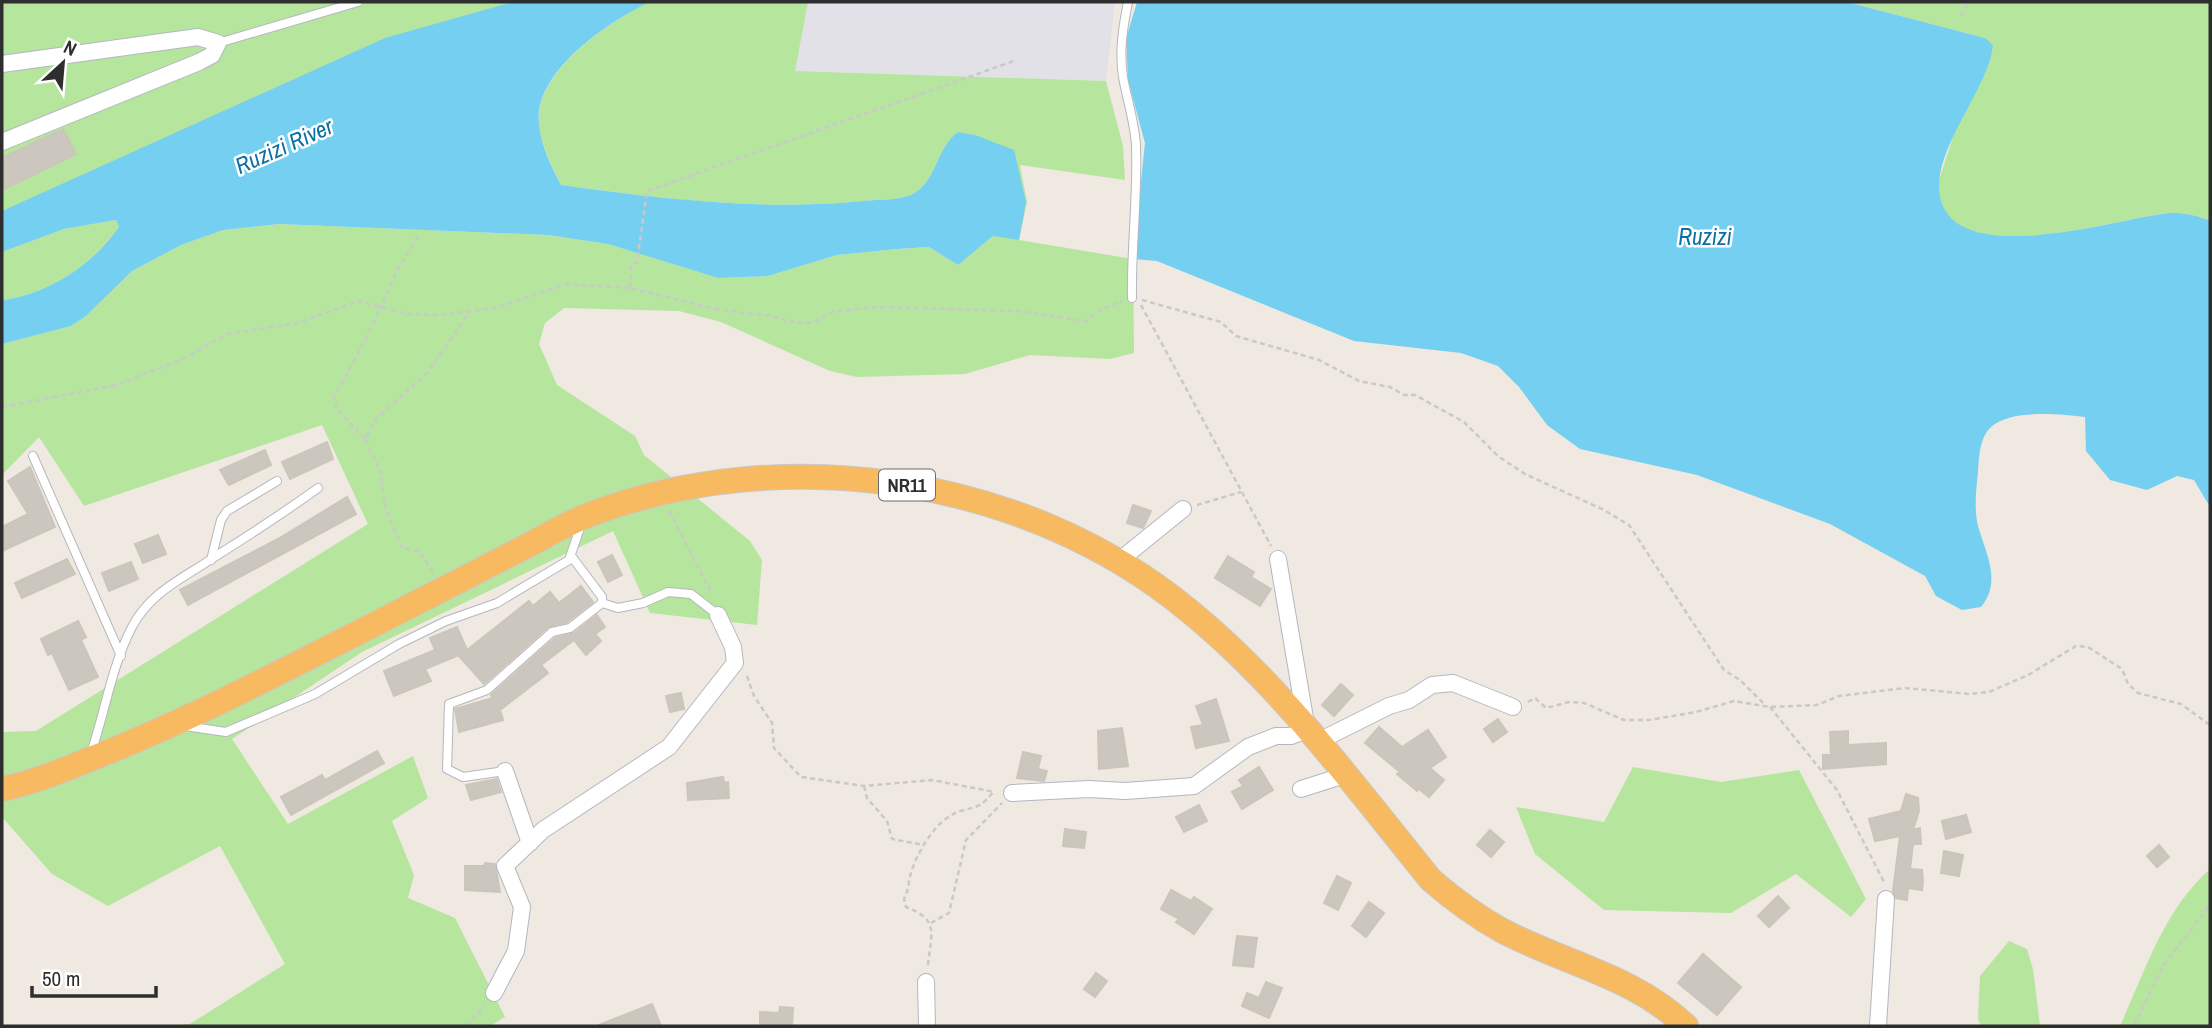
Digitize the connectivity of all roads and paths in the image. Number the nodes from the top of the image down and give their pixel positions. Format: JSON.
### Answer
{"nodes":[{"id":1,"x":358,"y":2,"type":"edge"},
{"id":2,"x":1128,"y":2,"type":"edge"},
{"id":3,"x":1969,"y":2,"type":"edge"},
{"id":4,"x":1961,"y":16,"type":"dead end"},
{"id":5,"x":218,"y":43,"type":"junction"},
{"id":6,"x":1014,"y":61,"type":"dead end"},
{"id":7,"x":2,"y":64,"type":"edge"},
{"id":8,"x":2,"y":142,"type":"edge"},
{"id":9,"x":419,"y":234,"type":"dead end"},
{"id":10,"x":630,"y":288,"type":"junction"},
{"id":11,"x":1135,"y":299,"type":"junction"},
{"id":12,"x":383,"y":306,"type":"junction"},
{"id":13,"x":470,"y":312,"type":"junction"},
{"id":14,"x":2,"y":407,"type":"edge"},
{"id":15,"x":365,"y":439,"type":"junction"},
{"id":16,"x":33,"y":456,"type":"dead end"},
{"id":17,"x":277,"y":481,"type":"dead end"},
{"id":18,"x":318,"y":488,"type":"dead end"},
{"id":19,"x":1241,"y":492,"type":"junction"},
{"id":20,"x":1183,"y":509,"type":"joint"},
{"id":21,"x":584,"y":516,"type":"junction"},
{"id":22,"x":572,"y":556,"type":"junction"},
{"id":23,"x":1278,"y":559,"type":"joint"},
{"id":24,"x":211,"y":560,"type":"junction"},
{"id":25,"x":1120,"y":560,"type":"junction"},
{"id":26,"x":445,"y":589,"type":"junction"},
{"id":27,"x":602,"y":603,"type":"junction"},
{"id":28,"x":718,"y":615,"type":"joint"},
{"id":29,"x":121,"y":656,"type":"junction"},
{"id":30,"x":1765,"y":705,"type":"junction"},
{"id":31,"x":1513,"y":707,"type":"joint"},
{"id":32,"x":1770,"y":707,"type":"junction"},
{"id":33,"x":177,"y":725,"type":"junction"},
{"id":34,"x":2210,"y":725,"type":"edge"},
{"id":35,"x":1312,"y":736,"type":"junction"},
{"id":36,"x":89,"y":760,"type":"junction"},
{"id":37,"x":505,"y":771,"type":"joint"},
{"id":38,"x":1345,"y":775,"type":"junction"},
{"id":39,"x":801,"y":777,"type":"dead end"},
{"id":40,"x":864,"y":786,"type":"junction"},
{"id":41,"x":2,"y":789,"type":"edge"},
{"id":42,"x":1301,"y":789,"type":"dead end"},
{"id":43,"x":993,"y":792,"type":"junction"},
{"id":44,"x":1012,"y":793,"type":"junction"},
{"id":45,"x":530,"y":842,"type":"junction"},
{"id":46,"x":925,"y":845,"type":"junction"},
{"id":47,"x":1886,"y":899,"type":"joint"},
{"id":48,"x":2210,"y":905,"type":"edge"},
{"id":49,"x":931,"y":923,"type":"junction"},
{"id":50,"x":926,"y":982,"type":"joint"},
{"id":51,"x":494,"y":993,"type":"joint"},
{"id":52,"x":467,"y":1026,"type":"edge"},
{"id":53,"x":927,"y":1026,"type":"edge"},
{"id":54,"x":1686,"y":1026,"type":"edge"},
{"id":55,"x":1878,"y":1026,"type":"edge"},
{"id":56,"x":2134,"y":1026,"type":"edge"}],
"edges":[{"from":1,"to":5,"type":"lane"},
{"from":2,"to":11,"type":"lane"},
{"from":3,"to":4,"type":"path"},
{"from":5,"to":7,"type":"street"},
{"from":5,"to":8,"type":"street"},
{"from":6,"to":10,"type":"path"},
{"from":9,"to":12,"type":"path"},
{"from":10,"to":11,"type":"path"},
{"from":10,"to":13,"type":"path"},
{"from":11,"to":19,"type":"path"},
{"from":11,"to":30,"type":"path"},
{"from":12,"to":13,"type":"path"},
{"from":12,"to":14,"type":"path"},
{"from":12,"to":15,"type":"path"},
{"from":13,"to":15,"type":"path"},
{"from":15,"to":26,"type":"path"},
{"from":16,"to":29,"type":"lane"},
{"from":17,"to":24,"type":"lane"},
{"from":18,"to":24,"type":"lane"},
{"from":19,"to":20,"type":"path"},
{"from":19,"to":23,"type":"path"},
{"from":20,"to":25,"type":"street"},
{"from":21,"to":22,"type":"lane"},
{"from":21,"to":25,"type":"highway","number":"NR11"},
{"from":21,"to":26,"type":"highway","number":"NR11"},
{"from":22,"to":27,"type":"lane"},
{"from":22,"to":33,"type":"lane"},
{"from":23,"to":35,"type":"street"},
{"from":24,"to":29,"type":"lane"},
{"from":25,"to":35,"type":"highway","number":"NR11"},
{"from":26,"to":33,"type":"highway","number":"NR11"},
{"from":27,"to":28,"type":"lane"},
{"from":27,"to":37,"type":"lane"},
{"from":28,"to":45,"type":"street"},
{"from":29,"to":36,"type":"lane"},
{"from":30,"to":31,"type":"path"},
{"from":30,"to":32,"type":"path"},
{"from":31,"to":35,"type":"street"},
{"from":32,"to":34,"type":"path"},
{"from":32,"to":47,"type":"path"},
{"from":33,"to":36,"type":"highway","number":"NR11"},
{"from":35,"to":38,"type":"highway","number":"NR11"},
{"from":35,"to":44,"type":"street"},
{"from":36,"to":41,"type":"highway","number":"NR11"},
{"from":37,"to":45,"type":"street"},
{"from":38,"to":42,"type":"street"},
{"from":38,"to":54,"type":"highway","number":"NR11"},
{"from":39,"to":40,"type":"path"},
{"from":40,"to":43,"type":"path"},
{"from":40,"to":46,"type":"path"},
{"from":43,"to":44,"type":"path"},
{"from":43,"to":46,"type":"path"},
{"from":44,"to":49,"type":"path"},
{"from":45,"to":51,"type":"street"},
{"from":46,"to":49,"type":"path"},
{"from":47,"to":55,"type":"street"},
{"from":48,"to":56,"type":"path"},
{"from":49,"to":50,"type":"path"},
{"from":50,"to":53,"type":"street"},
{"from":51,"to":52,"type":"path"}]}
